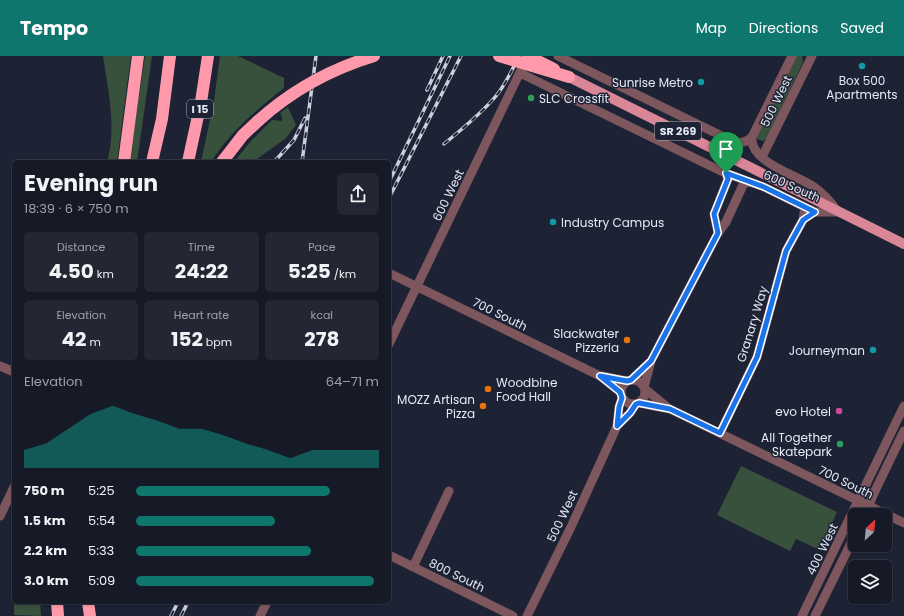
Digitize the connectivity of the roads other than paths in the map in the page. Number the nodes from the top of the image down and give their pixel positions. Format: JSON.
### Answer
{"nodes":[{"id":1,"x":138,"y":56,"type":"edge"},
{"id":2,"x":170,"y":56,"type":"edge"},
{"id":3,"x":208,"y":56,"type":"edge"},
{"id":4,"x":374,"y":56,"type":"edge"},
{"id":5,"x":499,"y":56,"type":"edge"},
{"id":6,"x":528,"y":56,"type":"edge"},
{"id":7,"x":558,"y":56,"type":"edge"},
{"id":8,"x":792,"y":56,"type":"edge"},
{"id":9,"x":812,"y":56,"type":"edge"},
{"id":10,"x":520,"y":73,"type":"junction"},
{"id":11,"x":569,"y":77,"type":"junction"},
{"id":12,"x":752,"y":137,"type":"junction"},
{"id":13,"x":762,"y":157,"type":"junction"},
{"id":14,"x":124,"y":160,"type":"edge"},
{"id":15,"x":152,"y":160,"type":"edge"},
{"id":16,"x":188,"y":160,"type":"edge"},
{"id":17,"x":224,"y":160,"type":"edge"},
{"id":18,"x":726,"y":173,"type":"junction"},
{"id":19,"x":746,"y":182,"type":"junction"},
{"id":20,"x":806,"y":208,"type":"junction"},
{"id":21,"x":815,"y":212,"type":"junction"},
{"id":22,"x":838,"y":212,"type":"junction"},
{"id":23,"x":803,"y":220,"type":"junction"},
{"id":24,"x":718,"y":233,"type":"junction"},
{"id":25,"x":904,"y":244,"type":"edge"},
{"id":26,"x":391,"y":274,"type":"edge"},
{"id":27,"x":417,"y":286,"type":"junction"},
{"id":28,"x":391,"y":340,"type":"edge"},
{"id":29,"x":651,"y":361,"type":"junction"},
{"id":30,"x":0,"y":366,"type":"edge"},
{"id":31,"x":12,"y":371,"type":"edge"},
{"id":32,"x":600,"y":376,"type":"junction"},
{"id":33,"x":629,"y":380,"type":"junction"},
{"id":34,"x":644,"y":388,"type":"junction"},
{"id":35,"x":621,"y":395,"type":"junction"},
{"id":36,"x":638,"y":403,"type":"junction"},
{"id":37,"x":904,"y":406,"type":"edge"},
{"id":38,"x":670,"y":409,"type":"junction"},
{"id":39,"x":617,"y":426,"type":"junction"},
{"id":40,"x":904,"y":431,"type":"edge"},
{"id":41,"x":720,"y":433,"type":"junction"},
{"id":42,"x":12,"y":490,"type":"edge"},
{"id":43,"x":449,"y":491,"type":"dead end"},
{"id":44,"x":858,"y":501,"type":"junction"},
{"id":45,"x":2,"y":506,"type":"edge"},
{"id":46,"x":869,"y":506,"type":"junction"},
{"id":47,"x":0,"y":516,"type":"edge"},
{"id":48,"x":904,"y":524,"type":"edge"},
{"id":49,"x":848,"y":549,"type":"edge"},
{"id":50,"x":391,"y":556,"type":"edge"},
{"id":51,"x":413,"y":567,"type":"junction"},
{"id":52,"x":57,"y":604,"type":"edge"},
{"id":53,"x":88,"y":604,"type":"edge"},
{"id":54,"x":266,"y":604,"type":"edge"},
{"id":55,"x":58,"y":616,"type":"edge"},
{"id":56,"x":90,"y":616,"type":"edge"},
{"id":57,"x":260,"y":616,"type":"edge"},
{"id":58,"x":514,"y":616,"type":"edge"},
{"id":59,"x":527,"y":616,"type":"edge"},
{"id":60,"x":802,"y":616,"type":"edge"},
{"id":61,"x":815,"y":616,"type":"edge"}],
"edges":[{"from":1,"to":14,"type":"highway"},
{"from":2,"to":15,"type":"highway"},
{"from":3,"to":16,"type":"highway","number":"I 15"},
{"from":4,"to":17,"type":"highway","bridge":true},
{"from":5,"to":11,"type":"highway","bridge":true},
{"from":6,"to":10,"type":"street","name":"600 West"},
{"from":6,"to":11,"type":"highway","bridge":true},
{"from":7,"to":12,"type":"street"},
{"from":8,"to":12,"type":"street","name":"500 West"},
{"from":9,"to":13,"type":"street","name":"500 West"},
{"from":10,"to":18,"type":"street","name":"600 South"},
{"from":10,"to":27,"type":"street","name":"600 West"},
{"from":11,"to":22,"type":"main road","name":"600 South","number":"SR 269"},
{"from":12,"to":13,"type":"street","name":"600 South"},
{"from":13,"to":22,"type":"street","name":"600 South"},
{"from":18,"to":19,"type":"street","name":"600 South"},
{"from":18,"to":24,"type":"street"},
{"from":19,"to":20,"type":"street","name":"600 South"},
{"from":19,"to":24,"type":"street"},
{"from":20,"to":21,"type":"street","name":"600 South"},
{"from":20,"to":23,"type":"street","name":"Granary Way"},
{"from":21,"to":22,"type":"street","name":"600 South"},
{"from":21,"to":23,"type":"street","name":"Granary Way"},
{"from":22,"to":25,"type":"main road","name":"600 South","number":"SR 269"},
{"from":23,"to":41,"type":"street","name":"Granary Way"},
{"from":24,"to":29,"type":"street"},
{"from":26,"to":27,"type":"street","name":"700 South"},
{"from":27,"to":28,"type":"street","name":"600 West"},
{"from":27,"to":32,"type":"street","name":"700 South"},
{"from":29,"to":33,"type":"street"},
{"from":29,"to":34,"type":"street"},
{"from":30,"to":31,"type":"street"},
{"from":32,"to":33,"type":"street","name":"700 South"},
{"from":32,"to":35,"type":"street","name":"700 South"},
{"from":33,"to":34,"type":"street"},
{"from":33,"to":35,"type":"street"},
{"from":34,"to":36,"type":"street"},
{"from":34,"to":38,"type":"street","name":"700 South"},
{"from":35,"to":36,"type":"street"},
{"from":35,"to":39,"type":"street","name":"500 West"},
{"from":36,"to":38,"type":"street","name":"700 South"},
{"from":36,"to":39,"type":"street","name":"500 West"},
{"from":37,"to":44,"type":"street","name":"400 West"},
{"from":38,"to":41,"type":"street","name":"700 South"},
{"from":39,"to":59,"type":"street","name":"500 West"},
{"from":40,"to":46,"type":"street"},
{"from":41,"to":44,"type":"street","name":"700 South"},
{"from":42,"to":45,"type":"street"},
{"from":43,"to":51,"type":"street"},
{"from":44,"to":46,"type":"street","name":"700 South"},
{"from":44,"to":60,"type":"street","name":"400 West"},
{"from":45,"to":47,"type":"street"},
{"from":46,"to":48,"type":"street","name":"700 South"},
{"from":49,"to":61,"type":"street","name":"400 West"},
{"from":50,"to":51,"type":"street","name":"800 South"},
{"from":51,"to":58,"type":"street","name":"800 South"},
{"from":52,"to":55,"type":"highway"},
{"from":53,"to":56,"type":"highway"},
{"from":54,"to":57,"type":"street"}]}
